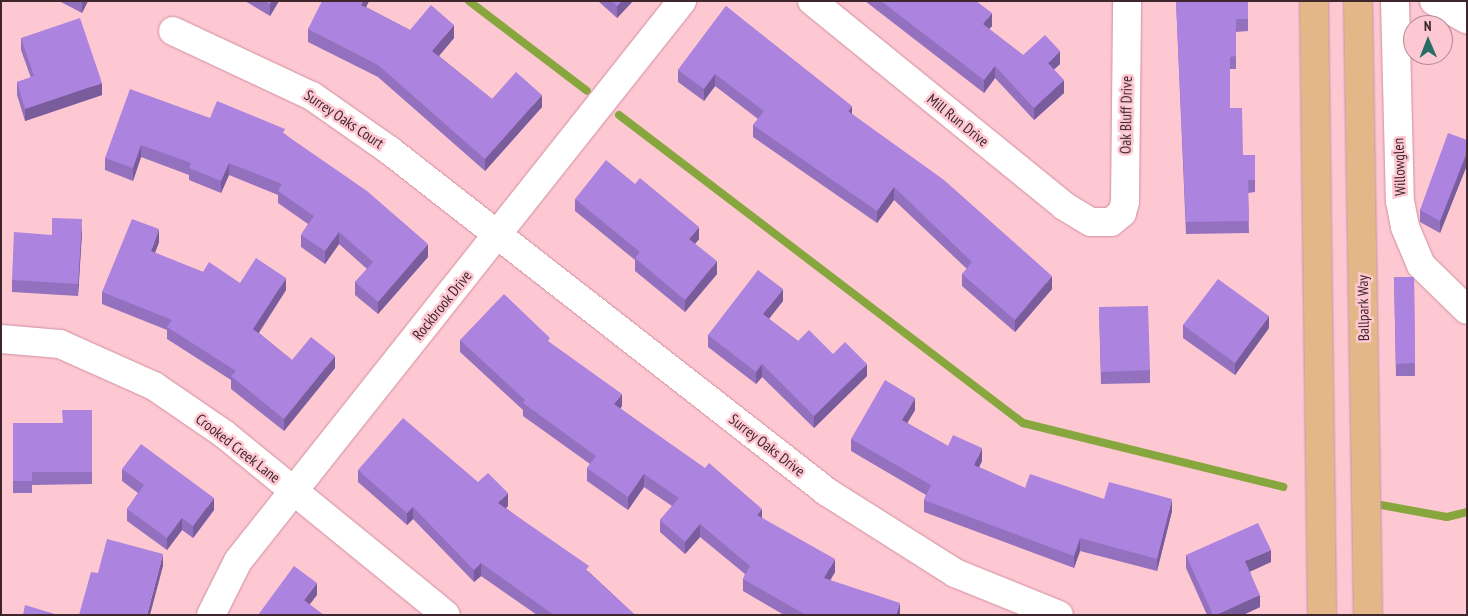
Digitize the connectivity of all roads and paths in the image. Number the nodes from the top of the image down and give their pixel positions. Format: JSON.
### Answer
{"nodes":[{"id":1,"x":682,"y":1,"type":"edge"},
{"id":2,"x":812,"y":1,"type":"edge"},
{"id":3,"x":1127,"y":1,"type":"edge"},
{"id":4,"x":1314,"y":1,"type":"edge"},
{"id":5,"x":1358,"y":1,"type":"edge"},
{"id":6,"x":1395,"y":1,"type":"edge"},
{"id":7,"x":1434,"y":1,"type":"edge"},
{"id":8,"x":1467,"y":19,"type":"edge"},
{"id":9,"x":173,"y":31,"type":"dead end"},
{"id":10,"x":1111,"y":222,"type":"joint"},
{"id":11,"x":498,"y":235,"type":"junction"},
{"id":12,"x":1467,"y":310,"type":"edge"},
{"id":13,"x":1,"y":339,"type":"edge"},
{"id":14,"x":294,"y":491,"type":"junction"},
{"id":15,"x":211,"y":615,"type":"edge"},
{"id":16,"x":446,"y":615,"type":"edge"},
{"id":17,"x":1060,"y":615,"type":"edge"},
{"id":18,"x":1322,"y":615,"type":"edge"},
{"id":19,"x":1368,"y":615,"type":"edge"}],
"edges":[{"from":1,"to":11,"type":"street","name":"Rockbrook Drive"},
{"from":2,"to":10,"type":"street","name":"Mill Run Drive"},
{"from":3,"to":10,"type":"street","name":"Oak Bluff Drive"},
{"from":4,"to":18,"type":"main road"},
{"from":5,"to":19,"type":"main road","name":"Ballpark Way"},
{"from":6,"to":12,"type":"street","name":"Willowglen"},
{"from":7,"to":8,"type":"street"},
{"from":9,"to":11,"type":"street","name":"Surrey Oaks Court"},
{"from":11,"to":14,"type":"street","name":"Rockbrook Drive"},
{"from":11,"to":17,"type":"street","name":"Surrey Oaks Drive"},
{"from":13,"to":14,"type":"street","name":"Crooked Creek Lane"},
{"from":14,"to":15,"type":"street","name":"Rockbrook Drive"},
{"from":14,"to":16,"type":"street","name":"Crooked Creek Lane"}]}
